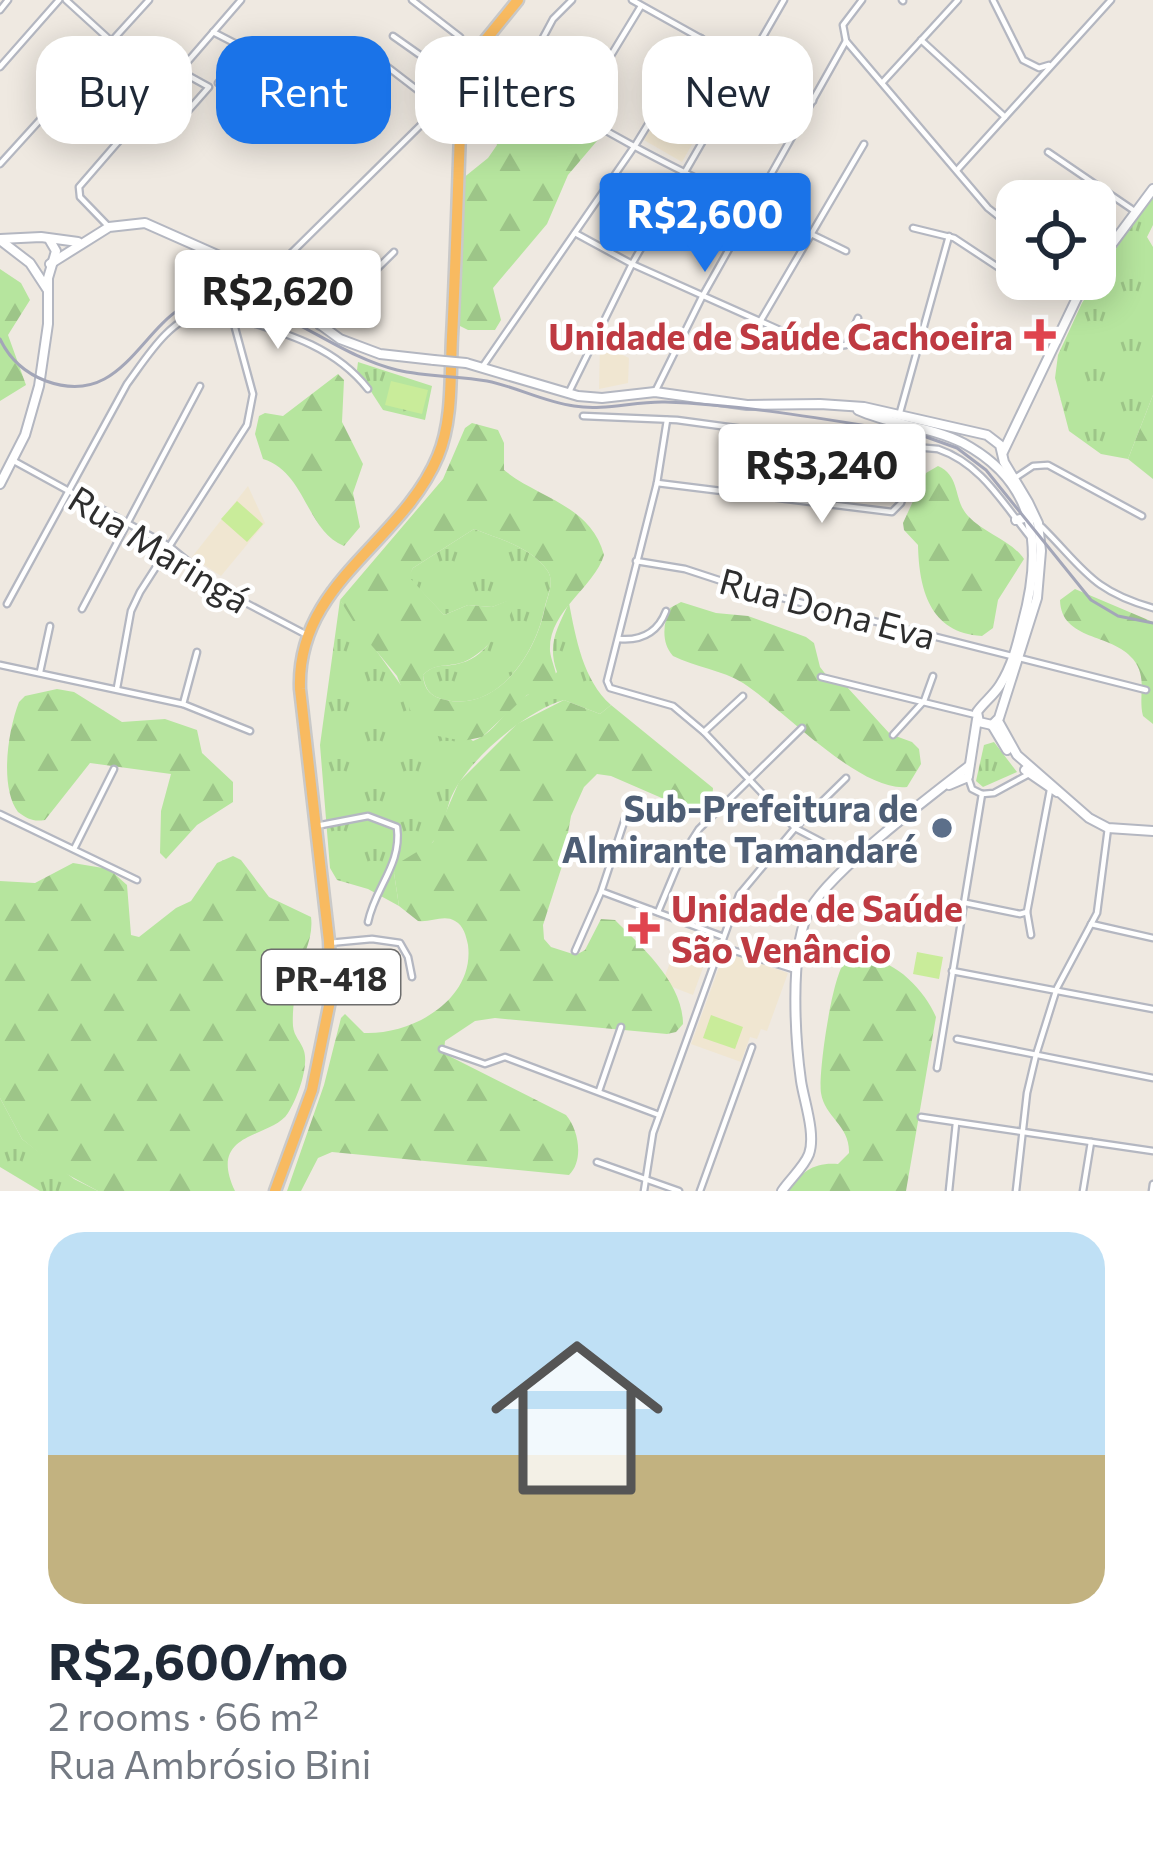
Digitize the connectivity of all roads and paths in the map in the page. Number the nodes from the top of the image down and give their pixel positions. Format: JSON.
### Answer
{"nodes":[{"id":1,"x":8,"y":0,"type":"edge"},
{"id":2,"x":63,"y":0,"type":"edge"},
{"id":3,"x":149,"y":0,"type":"edge"},
{"id":4,"x":241,"y":0,"type":"edge"},
{"id":5,"x":412,"y":0,"type":"edge"},
{"id":6,"x":518,"y":0,"type":"edge"},
{"id":7,"x":572,"y":0,"type":"edge"},
{"id":8,"x":632,"y":0,"type":"edge"},
{"id":9,"x":784,"y":0,"type":"edge"},
{"id":10,"x":862,"y":0,"type":"edge"},
{"id":11,"x":958,"y":0,"type":"edge"},
{"id":12,"x":993,"y":0,"type":"edge"},
{"id":13,"x":1111,"y":0,"type":"edge"},
{"id":14,"x":641,"y":5,"type":"junction"},
{"id":15,"x":0,"y":10,"type":"edge"},
{"id":16,"x":213,"y":32,"type":"junction"},
{"id":17,"x":105,"y":36,"type":"edge"},
{"id":18,"x":116,"y":36,"type":"edge"},
{"id":19,"x":221,"y":36,"type":"edge"},
{"id":20,"x":393,"y":36,"type":"dead end"},
{"id":21,"x":459,"y":36,"type":"edge"},
{"id":22,"x":544,"y":36,"type":"edge"},
{"id":23,"x":697,"y":36,"type":"edge"},
{"id":24,"x":763,"y":36,"type":"edge"},
{"id":25,"x":921,"y":40,"type":"junction"},
{"id":26,"x":846,"y":41,"type":"junction"},
{"id":27,"x":618,"y":43,"type":"edge"},
{"id":28,"x":415,"y":52,"type":"edge"},
{"id":29,"x":192,"y":56,"type":"edge"},
{"id":30,"x":1055,"y":63,"type":"junction"},
{"id":31,"x":0,"y":67,"type":"edge"},
{"id":32,"x":391,"y":70,"type":"edge"},
{"id":33,"x":192,"y":78,"type":"edge"},
{"id":34,"x":882,"y":83,"type":"junction"},
{"id":35,"x":415,"y":88,"type":"edge"},
{"id":36,"x":814,"y":101,"type":"joint"},
{"id":37,"x":192,"y":106,"type":"edge"},
{"id":38,"x":1006,"y":117,"type":"junction"},
{"id":39,"x":36,"y":124,"type":"edge"},
{"id":40,"x":415,"y":127,"type":"edge"},
{"id":41,"x":642,"y":134,"type":"edge"},
{"id":42,"x":618,"y":135,"type":"edge"},
{"id":43,"x":116,"y":144,"type":"edge"},
{"id":44,"x":636,"y":144,"type":"junction"},
{"id":45,"x":700,"y":144,"type":"edge"},
{"id":46,"x":864,"y":144,"type":"dead end"},
{"id":47,"x":1048,"y":152,"type":"dead end"},
{"id":48,"x":0,"y":164,"type":"edge"},
{"id":49,"x":684,"y":171,"type":"junction"},
{"id":50,"x":957,"y":171,"type":"junction"},
{"id":51,"x":1153,"y":189,"type":"edge"},
{"id":52,"x":753,"y":207,"type":"junction"},
{"id":53,"x":1136,"y":212,"type":"junction"},
{"id":54,"x":996,"y":214,"type":"edge"},
{"id":55,"x":110,"y":226,"type":"junction"},
{"id":56,"x":913,"y":227,"type":"dead end"},
{"id":57,"x":575,"y":233,"type":"junction"},
{"id":58,"x":812,"y":235,"type":"junction"},
{"id":59,"x":949,"y":236,"type":"junction"},
{"id":60,"x":34,"y":239,"type":"junction"},
{"id":61,"x":49,"y":239,"type":"junction"},
{"id":62,"x":1116,"y":239,"type":"edge"},
{"id":63,"x":0,"y":240,"type":"edge"},
{"id":64,"x":86,"y":240,"type":"junction"},
{"id":65,"x":846,"y":251,"type":"dead end"},
{"id":66,"x":394,"y":252,"type":"dead end"},
{"id":67,"x":30,"y":263,"type":"junction"},
{"id":68,"x":50,"y":264,"type":"junction"},
{"id":69,"x":632,"y":264,"type":"junction"},
{"id":70,"x":996,"y":266,"type":"edge"},
{"id":71,"x":267,"y":277,"type":"junction"},
{"id":72,"x":47,"y":291,"type":"junction"},
{"id":73,"x":702,"y":297,"type":"junction"},
{"id":74,"x":1076,"y":300,"type":"edge"},
{"id":75,"x":858,"y":318,"type":"dead end"},
{"id":76,"x":240,"y":320,"type":"junction"},
{"id":77,"x":761,"y":322,"type":"junction"},
{"id":78,"x":323,"y":328,"type":"junction"},
{"id":79,"x":314,"y":346,"type":"junction"},
{"id":80,"x":483,"y":366,"type":"junction"},
{"id":81,"x":200,"y":386,"type":"dead end"},
{"id":82,"x":368,"y":389,"type":"dead end"},
{"id":83,"x":655,"y":392,"type":"junction"},
{"id":84,"x":568,"y":394,"type":"junction"},
{"id":85,"x":593,"y":398,"type":"junction"},
{"id":86,"x":583,"y":416,"type":"dead end"},
{"id":87,"x":597,"y":417,"type":"junction"},
{"id":88,"x":898,"y":418,"type":"junction"},
{"id":89,"x":667,"y":420,"type":"junction"},
{"id":90,"x":970,"y":430,"type":"junction"},
{"id":91,"x":963,"y":443,"type":"junction"},
{"id":92,"x":918,"y":446,"type":"junction"},
{"id":93,"x":1001,"y":449,"type":"junction"},
{"id":94,"x":13,"y":460,"type":"junction"},
{"id":95,"x":989,"y":460,"type":"junction"},
{"id":96,"x":1012,"y":481,"type":"junction"},
{"id":97,"x":656,"y":483,"type":"junction"},
{"id":98,"x":0,"y":484,"type":"edge"},
{"id":99,"x":70,"y":491,"type":"junction"},
{"id":100,"x":1142,"y":516,"type":"dead end"},
{"id":101,"x":1028,"y":517,"type":"junction"},
{"id":102,"x":128,"y":523,"type":"junction"},
{"id":103,"x":1038,"y":523,"type":"junction"},
{"id":104,"x":1019,"y":524,"type":"junction"},
{"id":105,"x":1036,"y":539,"type":"junction"},
{"id":106,"x":1054,"y":539,"type":"junction"},
{"id":107,"x":169,"y":546,"type":"junction"},
{"id":108,"x":636,"y":561,"type":"junction"},
{"id":109,"x":7,"y":604,"type":"dead end"},
{"id":110,"x":1153,"y":608,"type":"edge"},
{"id":111,"x":82,"y":609,"type":"dead end"},
{"id":112,"x":666,"y":611,"type":"dead end"},
{"id":113,"x":50,"y":626,"type":"dead end"},
{"id":114,"x":308,"y":635,"type":"junction"},
{"id":115,"x":617,"y":638,"type":"junction"},
{"id":116,"x":197,"y":652,"type":"dead end"},
{"id":117,"x":1017,"y":655,"type":"junction"},
{"id":118,"x":0,"y":665,"type":"edge"},
{"id":119,"x":40,"y":672,"type":"junction"},
{"id":120,"x":933,"y":676,"type":"dead end"},
{"id":121,"x":821,"y":677,"type":"dead end"},
{"id":122,"x":117,"y":688,"type":"junction"},
{"id":123,"x":1146,"y":690,"type":"dead end"},
{"id":124,"x":743,"y":696,"type":"dead end"},
{"id":125,"x":924,"y":700,"type":"junction"},
{"id":126,"x":987,"y":703,"type":"junction"},
{"id":127,"x":183,"y":704,"type":"junction"},
{"id":128,"x":988,"y":719,"type":"junction"},
{"id":129,"x":802,"y":728,"type":"dead end"},
{"id":130,"x":250,"y":731,"type":"dead end"},
{"id":131,"x":704,"y":732,"type":"junction"},
{"id":132,"x":892,"y":735,"type":"dead end"},
{"id":133,"x":114,"y":770,"type":"dead end"},
{"id":134,"x":968,"y":771,"type":"junction"},
{"id":135,"x":1029,"y":773,"type":"junction"},
{"id":136,"x":846,"y":778,"type":"dead end"},
{"id":137,"x":748,"y":782,"type":"junction"},
{"id":138,"x":1054,"y":789,"type":"junction"},
{"id":139,"x":982,"y":794,"type":"junction"},
{"id":140,"x":0,"y":814,"type":"edge"},
{"id":141,"x":625,"y":819,"type":"dead end"},
{"id":142,"x":316,"y":826,"type":"junction"},
{"id":143,"x":795,"y":828,"type":"junction"},
{"id":144,"x":1108,"y":828,"type":"junction"},
{"id":145,"x":1153,"y":831,"type":"edge"},
{"id":146,"x":74,"y":849,"type":"junction"},
{"id":147,"x":856,"y":860,"type":"junction"},
{"id":148,"x":137,"y":880,"type":"dead end"},
{"id":149,"x":601,"y":892,"type":"junction"},
{"id":150,"x":964,"y":903,"type":"junction"},
{"id":151,"x":658,"y":912,"type":"junction"},
{"id":152,"x":1027,"y":912,"type":"junction"},
{"id":153,"x":368,"y":922,"type":"dead end"},
{"id":154,"x":1091,"y":923,"type":"junction"},
{"id":155,"x":1031,"y":935,"type":"dead end"},
{"id":156,"x":722,"y":936,"type":"junction"},
{"id":157,"x":1153,"y":938,"type":"edge"},
{"id":158,"x":329,"y":943,"type":"junction"},
{"id":159,"x":718,"y":946,"type":"junction"},
{"id":160,"x":575,"y":951,"type":"dead end"},
{"id":161,"x":799,"y":971,"type":"junction"},
{"id":162,"x":952,"y":971,"type":"junction"},
{"id":163,"x":412,"y":977,"type":"dead end"},
{"id":164,"x":1057,"y":988,"type":"junction"},
{"id":165,"x":1153,"y":1009,"type":"edge"},
{"id":166,"x":621,"y":1027,"type":"dead end"},
{"id":167,"x":957,"y":1039,"type":"dead end"},
{"id":168,"x":752,"y":1047,"type":"dead end"},
{"id":169,"x":442,"y":1049,"type":"dead end"},
{"id":170,"x":1036,"y":1055,"type":"junction"},
{"id":171,"x":937,"y":1068,"type":"dead end"},
{"id":172,"x":1153,"y":1078,"type":"edge"},
{"id":173,"x":599,"y":1091,"type":"junction"},
{"id":174,"x":659,"y":1115,"type":"junction"},
{"id":175,"x":921,"y":1117,"type":"dead end"},
{"id":176,"x":956,"y":1123,"type":"junction"},
{"id":177,"x":1024,"y":1130,"type":"junction"},
{"id":178,"x":1090,"y":1142,"type":"junction"},
{"id":179,"x":1153,"y":1151,"type":"edge"},
{"id":180,"x":597,"y":1162,"type":"dead end"},
{"id":181,"x":646,"y":1180,"type":"junction"},
{"id":182,"x":274,"y":1191,"type":"edge"},
{"id":183,"x":644,"y":1191,"type":"edge"},
{"id":184,"x":679,"y":1191,"type":"edge"},
{"id":185,"x":700,"y":1191,"type":"edge"},
{"id":186,"x":782,"y":1191,"type":"edge"},
{"id":187,"x":949,"y":1191,"type":"edge"},
{"id":188,"x":1016,"y":1191,"type":"edge"},
{"id":189,"x":1083,"y":1191,"type":"edge"}],
"edges":[{"from":1,"to":15,"type":"street"},
{"from":2,"to":17,"type":"street"},
{"from":2,"to":31,"type":"street"},
{"from":3,"to":18,"type":"street"},
{"from":4,"to":16,"type":"street"},
{"from":5,"to":21,"type":"street"},
{"from":6,"to":114,"type":"highway","number":"PR-418"},
{"from":7,"to":22,"type":"street"},
{"from":8,"to":14,"type":"street"},
{"from":9,"to":24,"type":"street"},
{"from":10,"to":26,"type":"street"},
{"from":11,"to":25,"type":"street"},
{"from":12,"to":30,"type":"street"},
{"from":13,"to":30,"type":"street"},
{"from":14,"to":23,"type":"street"},
{"from":14,"to":27,"type":"street"},
{"from":16,"to":19,"type":"street"},
{"from":16,"to":29,"type":"street"},
{"from":20,"to":28,"type":"street"},
{"from":25,"to":34,"type":"street"},
{"from":25,"to":38,"type":"street"},
{"from":26,"to":34,"type":"street"},
{"from":26,"to":36,"type":"street"},
{"from":30,"to":38,"type":"street"},
{"from":32,"to":35,"type":"street"},
{"from":33,"to":37,"type":"street"},
{"from":34,"to":50,"type":"street"},
{"from":36,"to":52,"type":"street"},
{"from":38,"to":50,"type":"street"},
{"from":39,"to":48,"type":"street"},
{"from":40,"to":71,"type":"street"},
{"from":41,"to":44,"type":"street"},
{"from":42,"to":44,"type":"street"},
{"from":43,"to":55,"type":"street"},
{"from":44,"to":49,"type":"street"},
{"from":44,"to":57,"type":"street"},
{"from":45,"to":49,"type":"street"},
{"from":46,"to":58,"type":"street"},
{"from":47,"to":53,"type":"street"},
{"from":49,"to":52,"type":"street"},
{"from":49,"to":69,"type":"street"},
{"from":50,"to":54,"type":"street"},
{"from":51,"to":53,"type":"main road"},
{"from":52,"to":58,"type":"street"},
{"from":52,"to":73,"type":"street"},
{"from":53,"to":62,"type":"main road"},
{"from":55,"to":64,"type":"main road"},
{"from":55,"to":71,"type":"main road"},
{"from":56,"to":59,"type":"street"},
{"from":57,"to":69,"type":"street"},
{"from":57,"to":80,"type":"street"},
{"from":58,"to":65,"type":"street"},
{"from":58,"to":77,"type":"street"},
{"from":59,"to":70,"type":"street"},
{"from":59,"to":88,"type":"street"},
{"from":60,"to":61,"type":"main road"},
{"from":60,"to":63,"type":"main road"},
{"from":60,"to":67,"type":"main road"},
{"from":61,"to":64,"type":"main road"},
{"from":61,"to":68,"type":"main road"},
{"from":63,"to":67,"type":"main road"},
{"from":64,"to":68,"type":"main road"},
{"from":66,"to":78,"type":"street"},
{"from":67,"to":68,"type":"main road"},
{"from":67,"to":72,"type":"main road"},
{"from":68,"to":72,"type":"main road"},
{"from":69,"to":73,"type":"street"},
{"from":69,"to":84,"type":"street"},
{"from":71,"to":78,"type":"main road"},
{"from":72,"to":94,"type":"main road"},
{"from":73,"to":77,"type":"street"},
{"from":73,"to":83,"type":"street"},
{"from":74,"to":93,"type":"main road"},
{"from":75,"to":77,"type":"street"},
{"from":76,"to":79,"type":"street"},
{"from":76,"to":99,"type":"street"},
{"from":76,"to":107,"type":"street"},
{"from":78,"to":79,"type":"street"},
{"from":78,"to":80,"type":"main road","bridge":true},
{"from":79,"to":82,"type":"street"},
{"from":80,"to":84,"type":"main road"},
{"from":81,"to":102,"type":"street"},
{"from":83,"to":85,"type":"main road"},
{"from":83,"to":88,"type":"main road"},
{"from":84,"to":85,"type":"main road"},
{"from":85,"to":87,"type":"street"},
{"from":86,"to":87,"type":"street"},
{"from":87,"to":89,"type":"street"},
{"from":88,"to":90,"type":"main road"},
{"from":88,"to":91,"type":"main road"},
{"from":89,"to":92,"type":"street"},
{"from":89,"to":97,"type":"street"},
{"from":90,"to":91,"type":"main road"},
{"from":90,"to":93,"type":"main road"},
{"from":91,"to":95,"type":"main road"},
{"from":92,"to":97,"type":"street"},
{"from":92,"to":104,"type":"street"},
{"from":93,"to":95,"type":"main road"},
{"from":93,"to":96,"type":"main road"},
{"from":94,"to":98,"type":"main road"},
{"from":94,"to":99,"type":"street","name":"Rua Maringá"},
{"from":95,"to":96,"type":"main road"},
{"from":96,"to":100,"type":"street"},
{"from":96,"to":101,"type":"main road"},
{"from":96,"to":103,"type":"main road"},
{"from":97,"to":108,"type":"street"},
{"from":99,"to":102,"type":"street","name":"Rua Maringá"},
{"from":99,"to":109,"type":"street"},
{"from":101,"to":104,"type":"main road"},
{"from":101,"to":105,"type":"main road"},
{"from":102,"to":107,"type":"street","name":"Rua Maringá"},
{"from":102,"to":111,"type":"street"},
{"from":103,"to":105,"type":"main road"},
{"from":103,"to":106,"type":"street"},
{"from":104,"to":105,"type":"street"},
{"from":105,"to":106,"type":"street"},
{"from":105,"to":117,"type":"main road"},
{"from":106,"to":110,"type":"street"},
{"from":107,"to":114,"type":"street","name":"Rua Maringá"},
{"from":107,"to":122,"type":"street"},
{"from":108,"to":115,"type":"street"},
{"from":108,"to":117,"type":"street","name":"Rua Dona Eva"},
{"from":112,"to":115,"type":"street"},
{"from":113,"to":119,"type":"street"},
{"from":114,"to":142,"type":"highway","number":"PR-418"},
{"from":115,"to":131,"type":"street"},
{"from":116,"to":127,"type":"street"},
{"from":117,"to":123,"type":"street","name":"Rua Dona Eva"},
{"from":117,"to":126,"type":"main road"},
{"from":117,"to":128,"type":"main road"},
{"from":118,"to":119,"type":"street"},
{"from":119,"to":122,"type":"street"},
{"from":120,"to":125,"type":"street"},
{"from":121,"to":125,"type":"street"},
{"from":122,"to":127,"type":"street"},
{"from":124,"to":131,"type":"street"},
{"from":125,"to":128,"type":"street"},
{"from":125,"to":132,"type":"street"},
{"from":126,"to":128,"type":"main road"},
{"from":126,"to":128,"type":"main road"},
{"from":127,"to":130,"type":"street"},
{"from":128,"to":134,"type":"main road"},
{"from":128,"to":135,"type":"main road"},
{"from":128,"to":138,"type":"main road"},
{"from":129,"to":137,"type":"street"},
{"from":131,"to":137,"type":"street"},
{"from":133,"to":146,"type":"street"},
{"from":134,"to":139,"type":"street"},
{"from":134,"to":147,"type":"main road"},
{"from":135,"to":138,"type":"main road"},
{"from":135,"to":139,"type":"street"},
{"from":136,"to":143,"type":"street"},
{"from":137,"to":143,"type":"street"},
{"from":137,"to":151,"type":"street"},
{"from":138,"to":144,"type":"main road"},
{"from":138,"to":152,"type":"street"},
{"from":139,"to":150,"type":"street"},
{"from":140,"to":146,"type":"street"},
{"from":141,"to":149,"type":"street"},
{"from":142,"to":153,"type":"street"},
{"from":142,"to":158,"type":"highway","number":"PR-418"},
{"from":143,"to":147,"type":"street"},
{"from":143,"to":156,"type":"street"},
{"from":144,"to":145,"type":"main road"},
{"from":144,"to":154,"type":"street"},
{"from":146,"to":148,"type":"street"},
{"from":147,"to":161,"type":"main road"},
{"from":149,"to":151,"type":"street"},
{"from":149,"to":160,"type":"street"},
{"from":150,"to":152,"type":"street"},
{"from":150,"to":162,"type":"street"},
{"from":151,"to":156,"type":"street"},
{"from":152,"to":155,"type":"street"},
{"from":154,"to":157,"type":"street"},
{"from":154,"to":164,"type":"street"},
{"from":156,"to":159,"type":"street"},
{"from":158,"to":163,"type":"street"},
{"from":158,"to":182,"type":"highway","number":"PR-418"},
{"from":159,"to":161,"type":"street"},
{"from":159,"to":174,"type":"street"},
{"from":161,"to":186,"type":"main road"},
{"from":162,"to":164,"type":"street"},
{"from":162,"to":171,"type":"street"},
{"from":164,"to":165,"type":"street"},
{"from":164,"to":170,"type":"street"},
{"from":166,"to":173,"type":"street"},
{"from":167,"to":170,"type":"street"},
{"from":168,"to":185,"type":"street"},
{"from":169,"to":173,"type":"street"},
{"from":170,"to":172,"type":"street"},
{"from":170,"to":177,"type":"street"},
{"from":173,"to":174,"type":"street"},
{"from":174,"to":181,"type":"street"},
{"from":175,"to":176,"type":"street"},
{"from":176,"to":177,"type":"street"},
{"from":176,"to":187,"type":"street"},
{"from":177,"to":178,"type":"street"},
{"from":177,"to":188,"type":"street"},
{"from":178,"to":179,"type":"street"},
{"from":178,"to":189,"type":"street"},
{"from":180,"to":181,"type":"street"},
{"from":181,"to":183,"type":"street"},
{"from":181,"to":184,"type":"street"}]}
